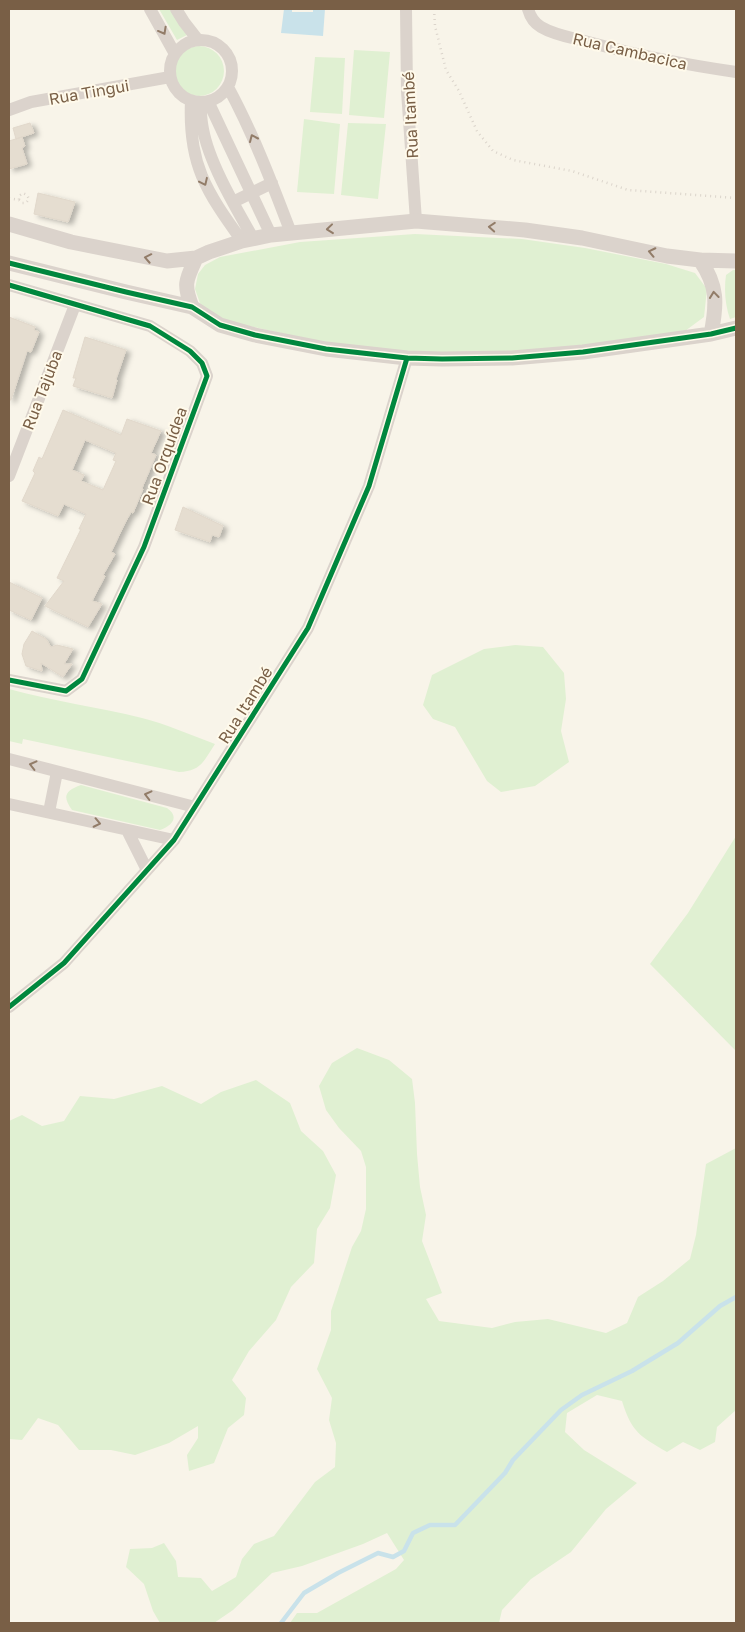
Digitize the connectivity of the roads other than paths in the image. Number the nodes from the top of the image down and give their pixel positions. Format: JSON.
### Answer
{"nodes":[{"id":1,"x":150,"y":9,"type":"edge"},
{"id":2,"x":176,"y":9,"type":"edge"},
{"id":3,"x":406,"y":9,"type":"edge"},
{"id":4,"x":529,"y":13,"type":"edge"},
{"id":5,"x":198,"y":40,"type":"junction"},
{"id":6,"x":175,"y":54,"type":"junction"},
{"id":7,"x":736,"y":72,"type":"edge"},
{"id":8,"x":170,"y":77,"type":"junction"},
{"id":9,"x":228,"y":87,"type":"junction"},
{"id":10,"x":200,"y":101,"type":"junction"},
{"id":11,"x":9,"y":110,"type":"edge"},
{"id":12,"x":208,"y":150,"type":"junction"},
{"id":13,"x":194,"y":157,"type":"junction"},
{"id":14,"x":272,"y":182,"type":"junction"},
{"id":15,"x":252,"y":193,"type":"junction"},
{"id":16,"x":233,"y":202,"type":"junction"},
{"id":17,"x":416,"y":221,"type":"junction"},
{"id":18,"x":9,"y":224,"type":"edge"},
{"id":19,"x":291,"y":233,"type":"junction"},
{"id":20,"x":271,"y":235,"type":"junction"},
{"id":21,"x":248,"y":239,"type":"junction"},
{"id":22,"x":196,"y":258,"type":"junction"},
{"id":23,"x":700,"y":260,"type":"junction"},
{"id":24,"x":736,"y":261,"type":"edge"},
{"id":25,"x":9,"y":263,"type":"edge"},
{"id":26,"x":9,"y":285,"type":"edge"},
{"id":27,"x":75,"y":305,"type":"junction"},
{"id":28,"x":192,"y":307,"type":"junction"},
{"id":29,"x":736,"y":328,"type":"edge"},
{"id":30,"x":711,"y":334,"type":"junction"},
{"id":31,"x":407,"y":358,"type":"junction"},
{"id":32,"x":9,"y":476,"type":"edge"},
{"id":33,"x":9,"y":680,"type":"edge"},
{"id":34,"x":9,"y":759,"type":"edge"},
{"id":35,"x":57,"y":772,"type":"junction"},
{"id":36,"x":9,"y":804,"type":"edge"},
{"id":37,"x":195,"y":807,"type":"junction"},
{"id":38,"x":49,"y":812,"type":"junction"},
{"id":39,"x":127,"y":830,"type":"junction"},
{"id":40,"x":174,"y":840,"type":"junction"},
{"id":41,"x":147,"y":870,"type":"junction"},
{"id":42,"x":9,"y":1007,"type":"edge"}],
"edges":[{"from":1,"to":6,"type":"street","one_way":true},
{"from":2,"to":5,"type":"street"},
{"from":3,"to":17,"type":"street","name":"Rua Itambé"},
{"from":4,"to":7,"type":"street","name":"Rua Cambacica"},
{"from":5,"to":6,"type":"street"},
{"from":5,"to":9,"type":"street"},
{"from":6,"to":8,"type":"street"},
{"from":8,"to":10,"type":"street"},
{"from":8,"to":11,"type":"street","name":"Rua Tingui"},
{"from":9,"to":10,"type":"street"},
{"from":14,"to":9,"type":"street","one_way":true},
{"from":10,"to":12,"type":"street"},
{"from":10,"to":13,"type":"street"},
{"from":10,"to":15,"type":"street"},
{"from":12,"to":13,"type":"street"},
{"from":12,"to":16,"type":"street"},
{"from":13,"to":21,"type":"street","one_way":true},
{"from":14,"to":15,"type":"street"},
{"from":14,"to":19,"type":"street"},
{"from":15,"to":16,"type":"street"},
{"from":15,"to":20,"type":"street"},
{"from":16,"to":21,"type":"street"},
{"from":17,"to":19,"type":"street","one_way":true},
{"from":23,"to":17,"type":"street","one_way":true},
{"from":22,"to":18,"type":"street","one_way":true},
{"from":19,"to":20,"type":"street"},
{"from":20,"to":21,"type":"street"},
{"from":21,"to":22,"type":"street"},
{"from":22,"to":28,"type":"street"},
{"from":23,"to":24,"type":"street"},
{"from":30,"to":23,"type":"street","one_way":true},
{"from":25,"to":28,"type":"street"},
{"from":26,"to":27,"type":"street","name":"Rua Orquídea"},
{"from":27,"to":32,"type":"street","name":"Rua Tajuba"},
{"from":27,"to":33,"type":"street","name":"Rua Orquídea"},
{"from":28,"to":31,"type":"street"},
{"from":29,"to":30,"type":"street"},
{"from":30,"to":31,"type":"street"},
{"from":31,"to":37,"type":"street","name":"Rua Itambé"},
{"from":35,"to":34,"type":"street","one_way":true},
{"from":37,"to":35,"type":"street","one_way":true},
{"from":35,"to":38,"type":"street"},
{"from":36,"to":38,"type":"street"},
{"from":37,"to":40,"type":"street","name":"Rua Itambé"},
{"from":38,"to":39,"type":"street","one_way":true},
{"from":39,"to":40,"type":"street"},
{"from":39,"to":41,"type":"street"},
{"from":40,"to":41,"type":"street","name":"Rua Itambé"},
{"from":41,"to":42,"type":"street","name":"Rua Itambé"}]}
